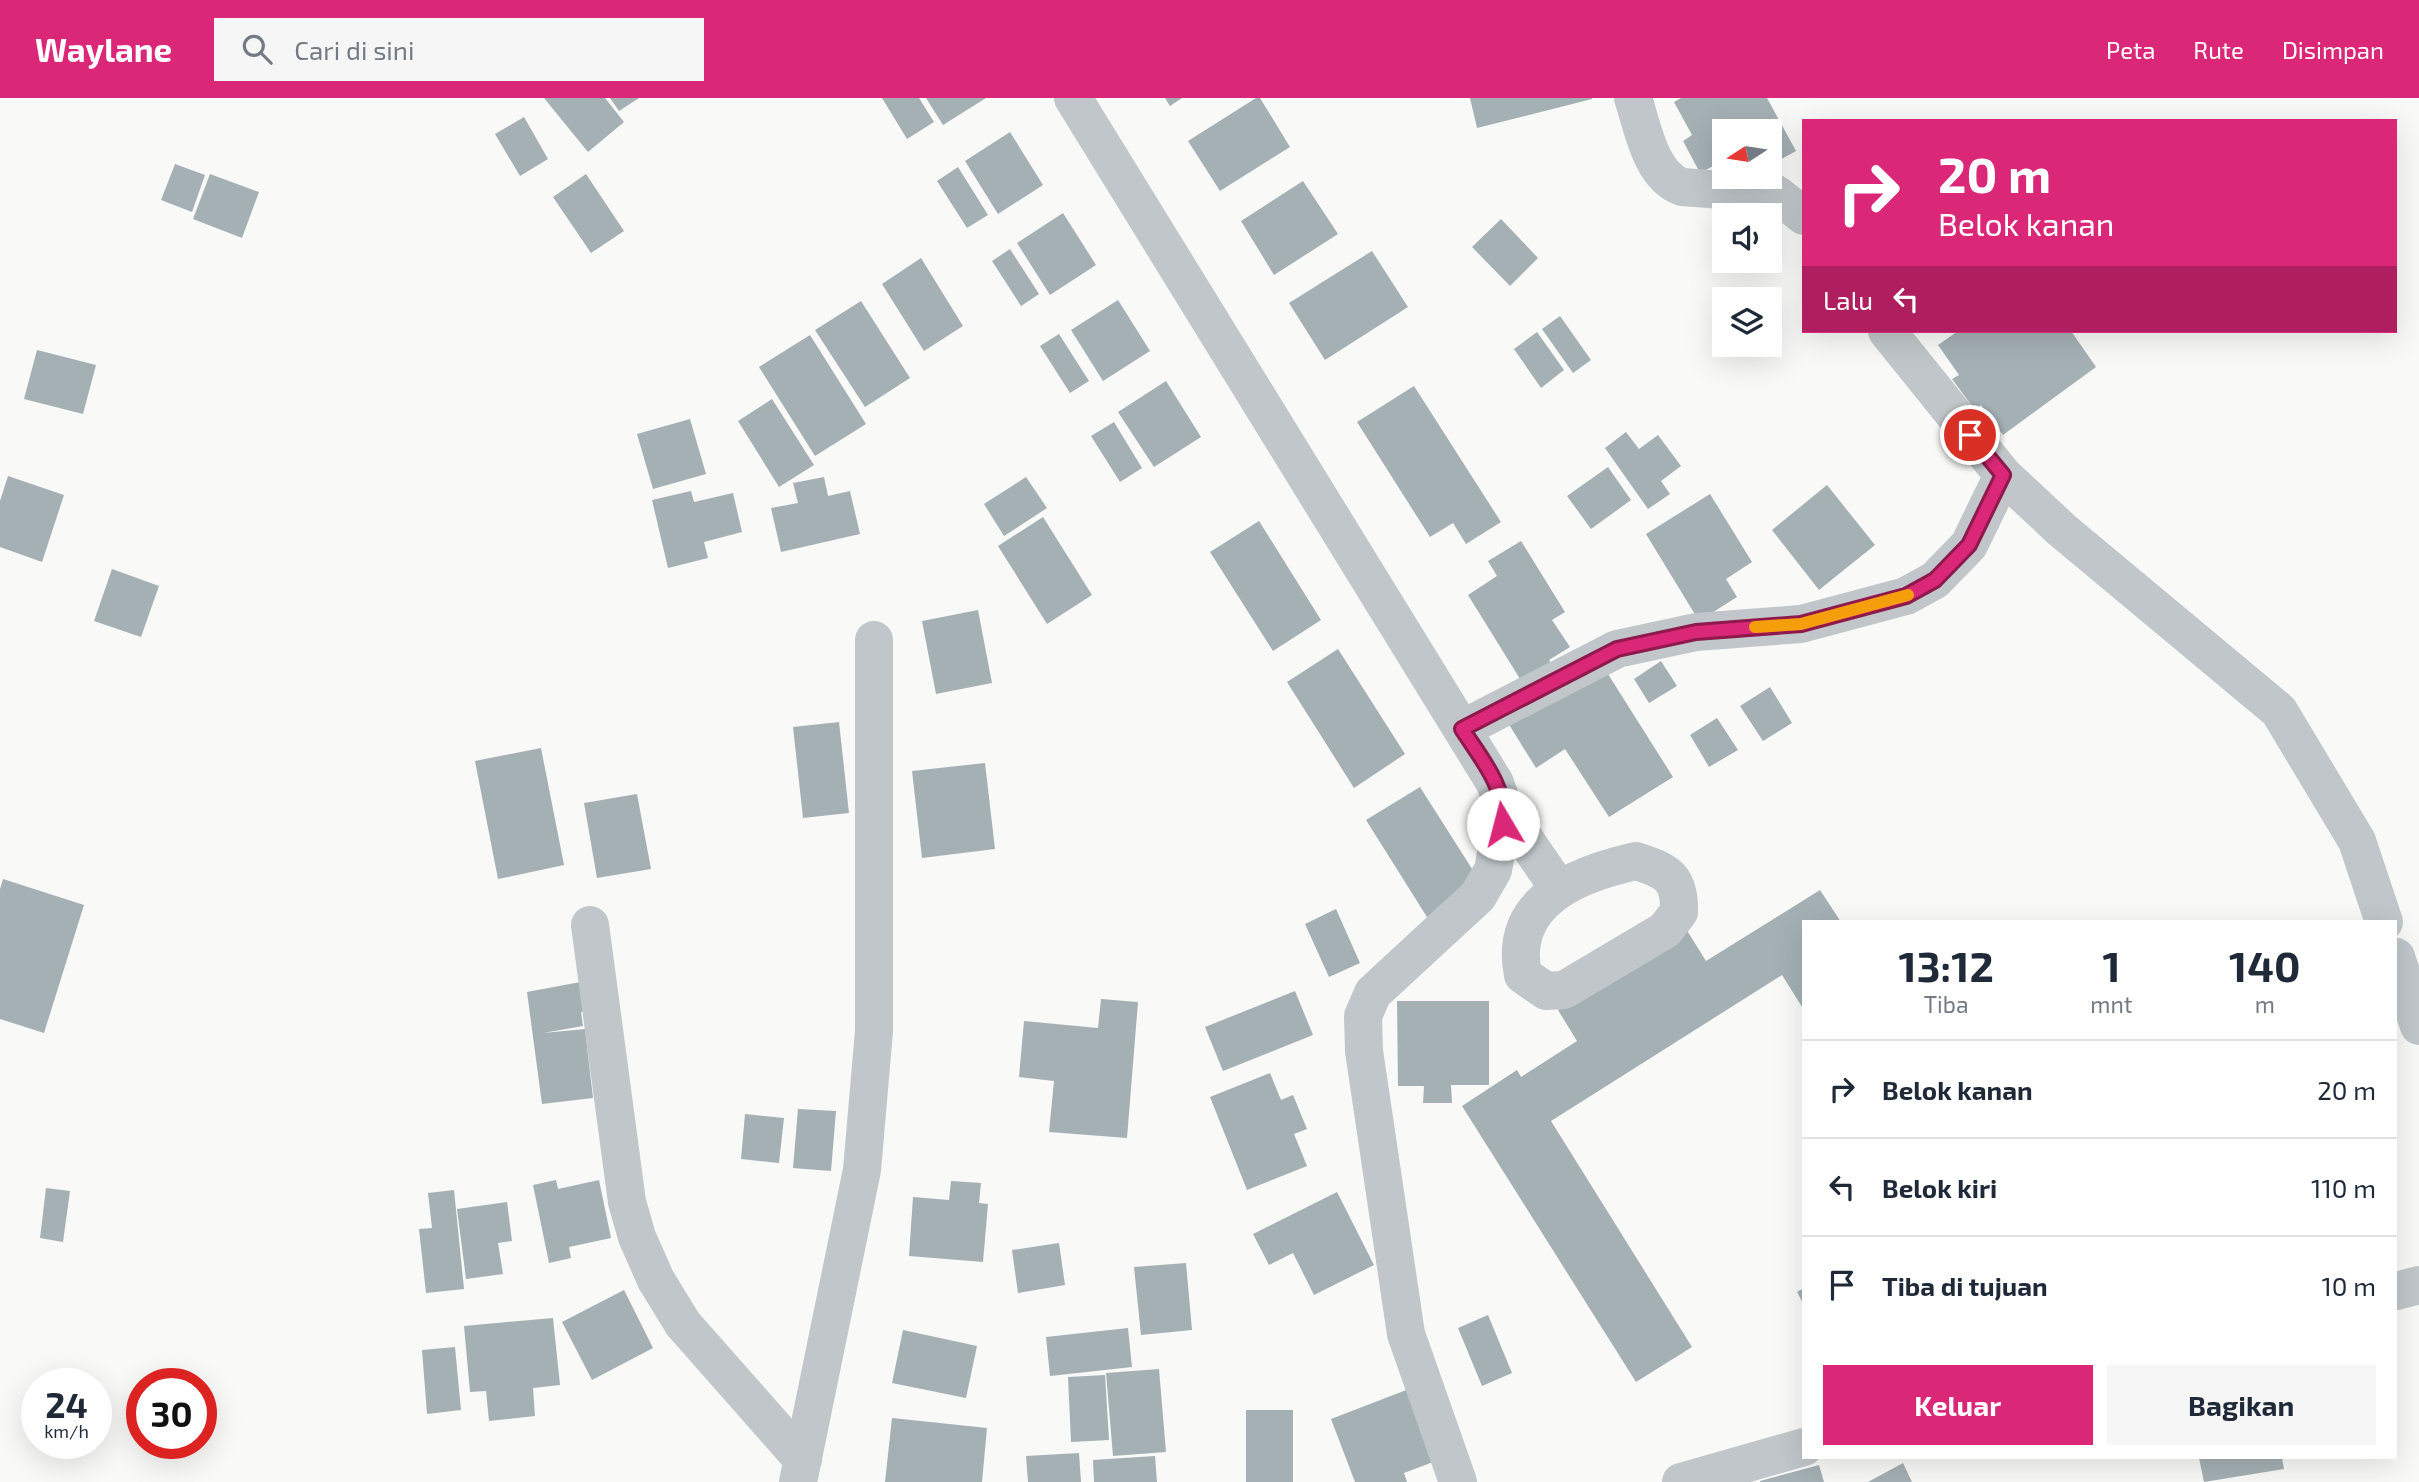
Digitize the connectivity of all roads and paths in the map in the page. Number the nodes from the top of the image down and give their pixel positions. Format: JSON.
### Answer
{"nodes":[{"id":1,"x":1073,"y":98,"type":"edge"},
{"id":2,"x":1633,"y":98,"type":"edge"},
{"id":3,"x":1802,"y":214,"type":"edge"},
{"id":4,"x":1889,"y":333,"type":"edge"},
{"id":5,"x":2003,"y":475,"type":"junction"},
{"id":6,"x":874,"y":640,"type":"dead end"},
{"id":7,"x":1462,"y":729,"type":"junction"},
{"id":8,"x":1504,"y":809,"type":"junction"},
{"id":9,"x":1559,"y":889,"type":"dead end"},
{"id":10,"x":2383,"y":920,"type":"edge"},
{"id":11,"x":590,"y":925,"type":"dead end"},
{"id":12,"x":2397,"y":960,"type":"edge"},
{"id":13,"x":2419,"y":1026,"type":"edge"},
{"id":14,"x":2419,"y":1285,"type":"edge"},
{"id":15,"x":2397,"y":1291,"type":"edge"},
{"id":16,"x":1802,"y":1448,"type":"edge"},
{"id":17,"x":800,"y":1471,"type":"edge"},
{"id":18,"x":1458,"y":1482,"type":"edge"},
{"id":19,"x":1681,"y":1482,"type":"edge"}],
"edges":[{"from":1,"to":7,"type":"street"},
{"from":2,"to":3,"type":"street"},
{"from":4,"to":5,"type":"street"},
{"from":5,"to":7,"type":"street"},
{"from":5,"to":10,"type":"street"},
{"from":6,"to":17,"type":"street"},
{"from":7,"to":8,"type":"street"},
{"from":8,"to":9,"type":"street"},
{"from":8,"to":18,"type":"street"},
{"from":11,"to":17,"type":"street"},
{"from":12,"to":13,"type":"street"},
{"from":14,"to":15,"type":"street"},
{"from":16,"to":19,"type":"street"}]}
